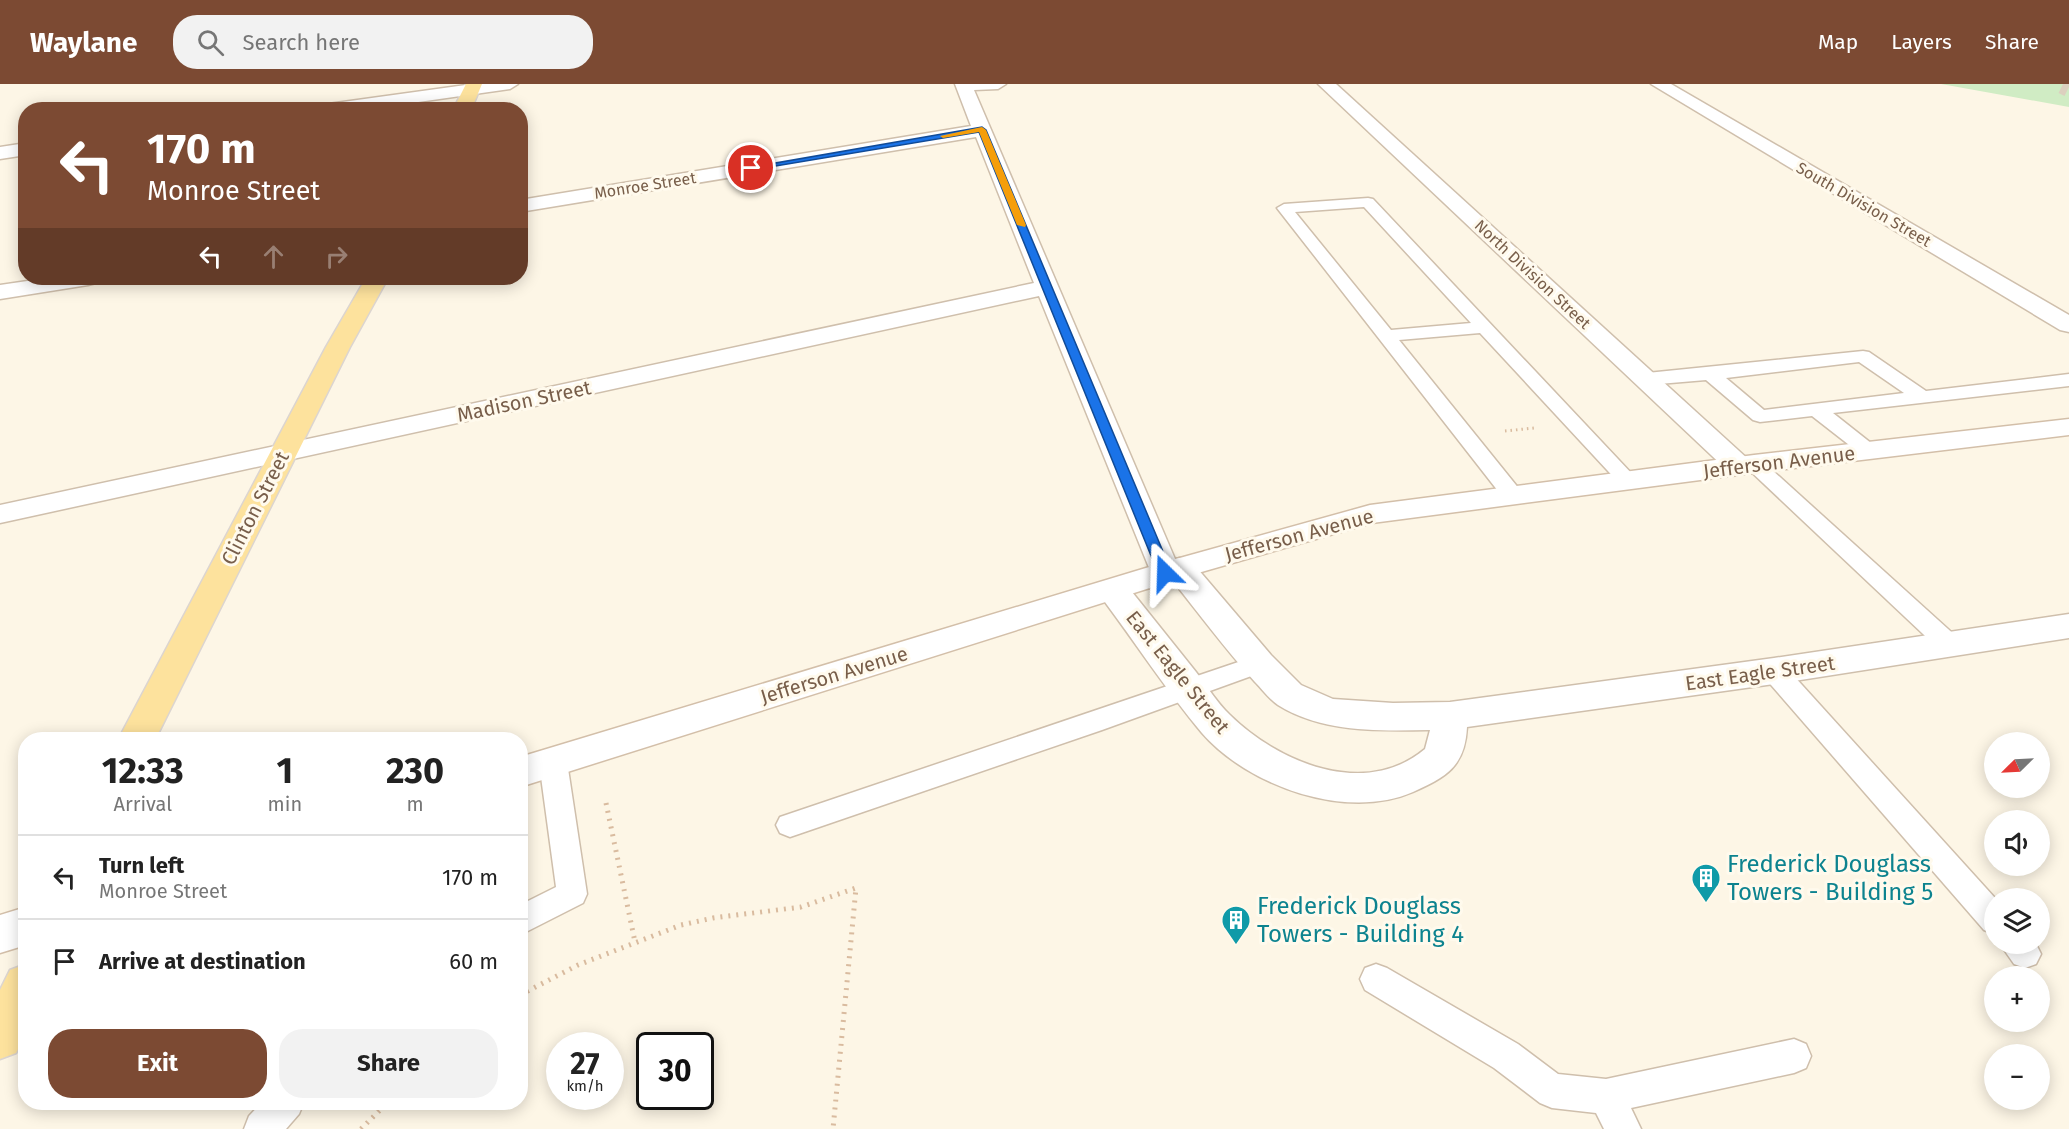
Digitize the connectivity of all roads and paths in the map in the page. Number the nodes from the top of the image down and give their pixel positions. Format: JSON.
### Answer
{"nodes":[{"id":1,"x":510,"y":84,"type":"edge"},
{"id":2,"x":998,"y":84,"type":"edge"},
{"id":3,"x":1326,"y":84,"type":"edge"},
{"id":4,"x":1659,"y":84,"type":"edge"},
{"id":5,"x":964,"y":85,"type":"edge"},
{"id":6,"x":473,"y":87,"type":"edge"},
{"id":7,"x":374,"y":102,"type":"edge"},
{"id":8,"x":466,"y":102,"type":"edge"},
{"id":9,"x":982,"y":130,"type":"junction"},
{"id":10,"x":18,"y":150,"type":"edge"},
{"id":11,"x":0,"y":153,"type":"edge"},
{"id":12,"x":528,"y":205,"type":"edge"},
{"id":13,"x":44,"y":285,"type":"edge"},
{"id":14,"x":373,"y":285,"type":"edge"},
{"id":15,"x":1047,"y":287,"type":"junction"},
{"id":16,"x":0,"y":292,"type":"edge"},
{"id":17,"x":2069,"y":325,"type":"edge"},
{"id":18,"x":1485,"y":327,"type":"junction"},
{"id":19,"x":1387,"y":336,"type":"junction"},
{"id":20,"x":1826,"y":361,"type":"junction"},
{"id":21,"x":1786,"y":366,"type":"junction"},
{"id":22,"x":1842,"y":373,"type":"dead end"},
{"id":23,"x":1710,"y":374,"type":"junction"},
{"id":24,"x":1801,"y":378,"type":"dead end"},
{"id":25,"x":1647,"y":379,"type":"junction"},
{"id":26,"x":2069,"y":380,"type":"edge"},
{"id":27,"x":1922,"y":397,"type":"junction"},
{"id":28,"x":1815,"y":407,"type":"junction"},
{"id":29,"x":2069,"y":427,"type":"edge"},
{"id":30,"x":1539,"y":428,"type":"dead end"},
{"id":31,"x":1498,"y":432,"type":"dead end"},
{"id":32,"x":1869,"y":452,"type":"junction"},
{"id":33,"x":283,"y":453,"type":"junction"},
{"id":34,"x":1747,"y":465,"type":"junction"},
{"id":35,"x":1627,"y":480,"type":"junction"},
{"id":36,"x":1513,"y":495,"type":"junction"},
{"id":37,"x":0,"y":514,"type":"edge"},
{"id":38,"x":1172,"y":570,"type":"junction"},
{"id":39,"x":1113,"y":590,"type":"junction"},
{"id":40,"x":2069,"y":626,"type":"edge"},
{"id":41,"x":1949,"y":644,"type":"junction"},
{"id":42,"x":1259,"y":664,"type":"junction"},
{"id":43,"x":1774,"y":671,"type":"junction"},
{"id":44,"x":1188,"y":689,"type":"junction"},
{"id":45,"x":1450,"y":716,"type":"junction"},
{"id":46,"x":140,"y":732,"type":"edge"},
{"id":47,"x":553,"y":762,"type":"junction"},
{"id":48,"x":528,"y":770,"type":"edge"},
{"id":49,"x":606,"y":803,"type":"dead end"},
{"id":50,"x":790,"y":825,"type":"dead end"},
{"id":51,"x":1984,"y":908,"type":"edge"},
{"id":52,"x":528,"y":917,"type":"edge"},
{"id":53,"x":18,"y":928,"type":"edge"},
{"id":54,"x":0,"y":934,"type":"edge"},
{"id":55,"x":635,"y":942,"type":"junction"},
{"id":56,"x":1376,"y":979,"type":"dead end"},
{"id":57,"x":528,"y":991,"type":"edge"},
{"id":58,"x":18,"y":1001,"type":"edge"},
{"id":59,"x":0,"y":1036,"type":"edge"},
{"id":60,"x":1794,"y":1056,"type":"dead end"},
{"id":61,"x":1606,"y":1096,"type":"junction"},
{"id":62,"x":280,"y":1110,"type":"edge"},
{"id":63,"x":380,"y":1110,"type":"edge"},
{"id":64,"x":262,"y":1129,"type":"edge"},
{"id":65,"x":361,"y":1129,"type":"edge"},
{"id":66,"x":833,"y":1129,"type":"edge"},
{"id":67,"x":1623,"y":1129,"type":"edge"}],
"edges":[{"from":1,"to":6,"type":"street"},
{"from":2,"to":5,"type":"street"},
{"from":3,"to":25,"type":"street","name":"North Division Street"},
{"from":4,"to":17,"type":"street","name":"South Division Street"},
{"from":5,"to":9,"type":"street","name":"East Eagle Street"},
{"from":6,"to":7,"type":"street"},
{"from":6,"to":8,"type":"main road"},
{"from":9,"to":12,"type":"street","name":"Monroe Street"},
{"from":9,"to":15,"type":"street","name":"East Eagle Street"},
{"from":10,"to":11,"type":"street"},
{"from":13,"to":16,"type":"street"},
{"from":14,"to":33,"type":"main road","name":"Clinton Street"},
{"from":15,"to":33,"type":"street","name":"Madison Street"},
{"from":15,"to":38,"type":"street","name":"East Eagle Street"},
{"from":18,"to":19,"type":"lane"},
{"from":18,"to":19,"type":"lane"},
{"from":18,"to":35,"type":"lane"},
{"from":19,"to":36,"type":"lane"},
{"from":20,"to":21,"type":"lane"},
{"from":20,"to":22,"type":"lane"},
{"from":20,"to":27,"type":"lane"},
{"from":21,"to":23,"type":"lane"},
{"from":21,"to":24,"type":"lane"},
{"from":23,"to":25,"type":"lane"},
{"from":23,"to":28,"type":"lane"},
{"from":25,"to":34,"type":"street","name":"North Division Street"},
{"from":26,"to":27,"type":"lane"},
{"from":27,"to":28,"type":"lane"},
{"from":28,"to":32,"type":"lane"},
{"from":29,"to":32,"type":"street","name":"Jefferson Avenue"},
{"from":30,"to":31,"type":"path"},
{"from":32,"to":34,"type":"street","name":"Jefferson Avenue"},
{"from":33,"to":37,"type":"street","name":"Madison Street"},
{"from":33,"to":46,"type":"main road","name":"Clinton Street"},
{"from":34,"to":35,"type":"street","name":"Jefferson Avenue"},
{"from":34,"to":41,"type":"lane"},
{"from":35,"to":36,"type":"street","name":"Jefferson Avenue"},
{"from":36,"to":38,"type":"street","name":"Jefferson Avenue"},
{"from":38,"to":39,"type":"street","name":"Jefferson Avenue"},
{"from":38,"to":42,"type":"street","name":"East Eagle Street"},
{"from":39,"to":44,"type":"street","name":"East Eagle Street"},
{"from":39,"to":47,"type":"street","name":"Jefferson Avenue"},
{"from":40,"to":41,"type":"street","name":"East Eagle Street"},
{"from":41,"to":43,"type":"street","name":"East Eagle Street"},
{"from":42,"to":44,"type":"lane"},
{"from":42,"to":45,"type":"street","name":"East Eagle Street"},
{"from":43,"to":45,"type":"street","name":"East Eagle Street"},
{"from":43,"to":51,"type":"lane"},
{"from":44,"to":45,"type":"street","name":"East Eagle Street"},
{"from":44,"to":50,"type":"lane"},
{"from":47,"to":48,"type":"street","name":"Jefferson Avenue"},
{"from":47,"to":52,"type":"lane"},
{"from":49,"to":55,"type":"path"},
{"from":53,"to":54,"type":"street"},
{"from":55,"to":57,"type":"path"},
{"from":55,"to":66,"type":"path"},
{"from":56,"to":61,"type":"lane"},
{"from":58,"to":59,"type":"main road"},
{"from":60,"to":61,"type":"lane"},
{"from":61,"to":67,"type":"lane"},
{"from":62,"to":64,"type":"lane"},
{"from":63,"to":65,"type":"path"}]}
